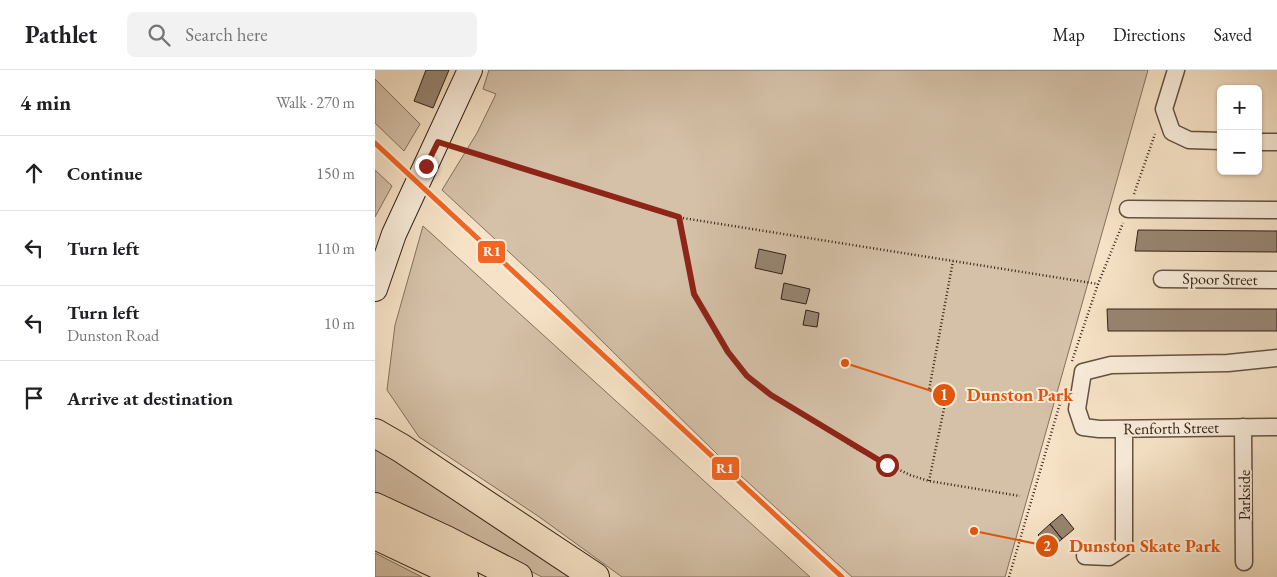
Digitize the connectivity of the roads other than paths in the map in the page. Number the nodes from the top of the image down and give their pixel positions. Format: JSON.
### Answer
{"nodes":[{"id":1,"x":470,"y":70,"type":"edge"},
{"id":2,"x":1176,"y":70,"type":"edge"},
{"id":3,"x":1217,"y":141,"type":"edge"},
{"id":4,"x":1262,"y":142,"type":"edge"},
{"id":5,"x":1277,"y":142,"type":"edge"},
{"id":6,"x":1128,"y":209,"type":"road end"},
{"id":7,"x":1277,"y":210,"type":"edge"},
{"id":8,"x":1162,"y":279,"type":"dead end"},
{"id":9,"x":1277,"y":280,"type":"edge"},
{"id":10,"x":375,"y":289,"type":"edge"},
{"id":11,"x":1277,"y":358,"type":"edge"},
{"id":12,"x":375,"y":418,"type":"edge"},
{"id":13,"x":1243,"y":427,"type":"junction"},
{"id":14,"x":1277,"y":427,"type":"edge"},
{"id":15,"x":1124,"y":429,"type":"junction"},
{"id":16,"x":375,"y":433,"type":"edge"},
{"id":17,"x":401,"y":448,"type":"junction"},
{"id":18,"x":375,"y":507,"type":"edge"},
{"id":19,"x":375,"y":535,"type":"edge"},
{"id":20,"x":1085,"y":556,"type":"dead end"},
{"id":21,"x":1244,"y":562,"type":"dead end"},
{"id":22,"x":464,"y":577,"type":"edge"},
{"id":23,"x":518,"y":577,"type":"edge"},
{"id":24,"x":595,"y":577,"type":"edge"}],
"edges":[{"from":1,"to":10,"type":"street"},
{"from":2,"to":3,"type":"street"},
{"from":4,"to":5,"type":"street"},
{"from":6,"to":7,"type":"street"},
{"from":8,"to":9,"type":"street","name":"Spoor Street"},
{"from":11,"to":15,"type":"street","name":"Renforth Street"},
{"from":12,"to":17,"type":"highway"},
{"from":13,"to":14,"type":"street","name":"Renforth Street"},
{"from":13,"to":15,"type":"street","name":"Renforth Street"},
{"from":13,"to":21,"type":"street","name":"Parkside"},
{"from":15,"to":20,"type":"street"},
{"from":16,"to":17,"type":"highway"},
{"from":17,"to":24,"type":"highway"},
{"from":18,"to":23,"type":"highway"},
{"from":19,"to":22,"type":"highway"}]}
